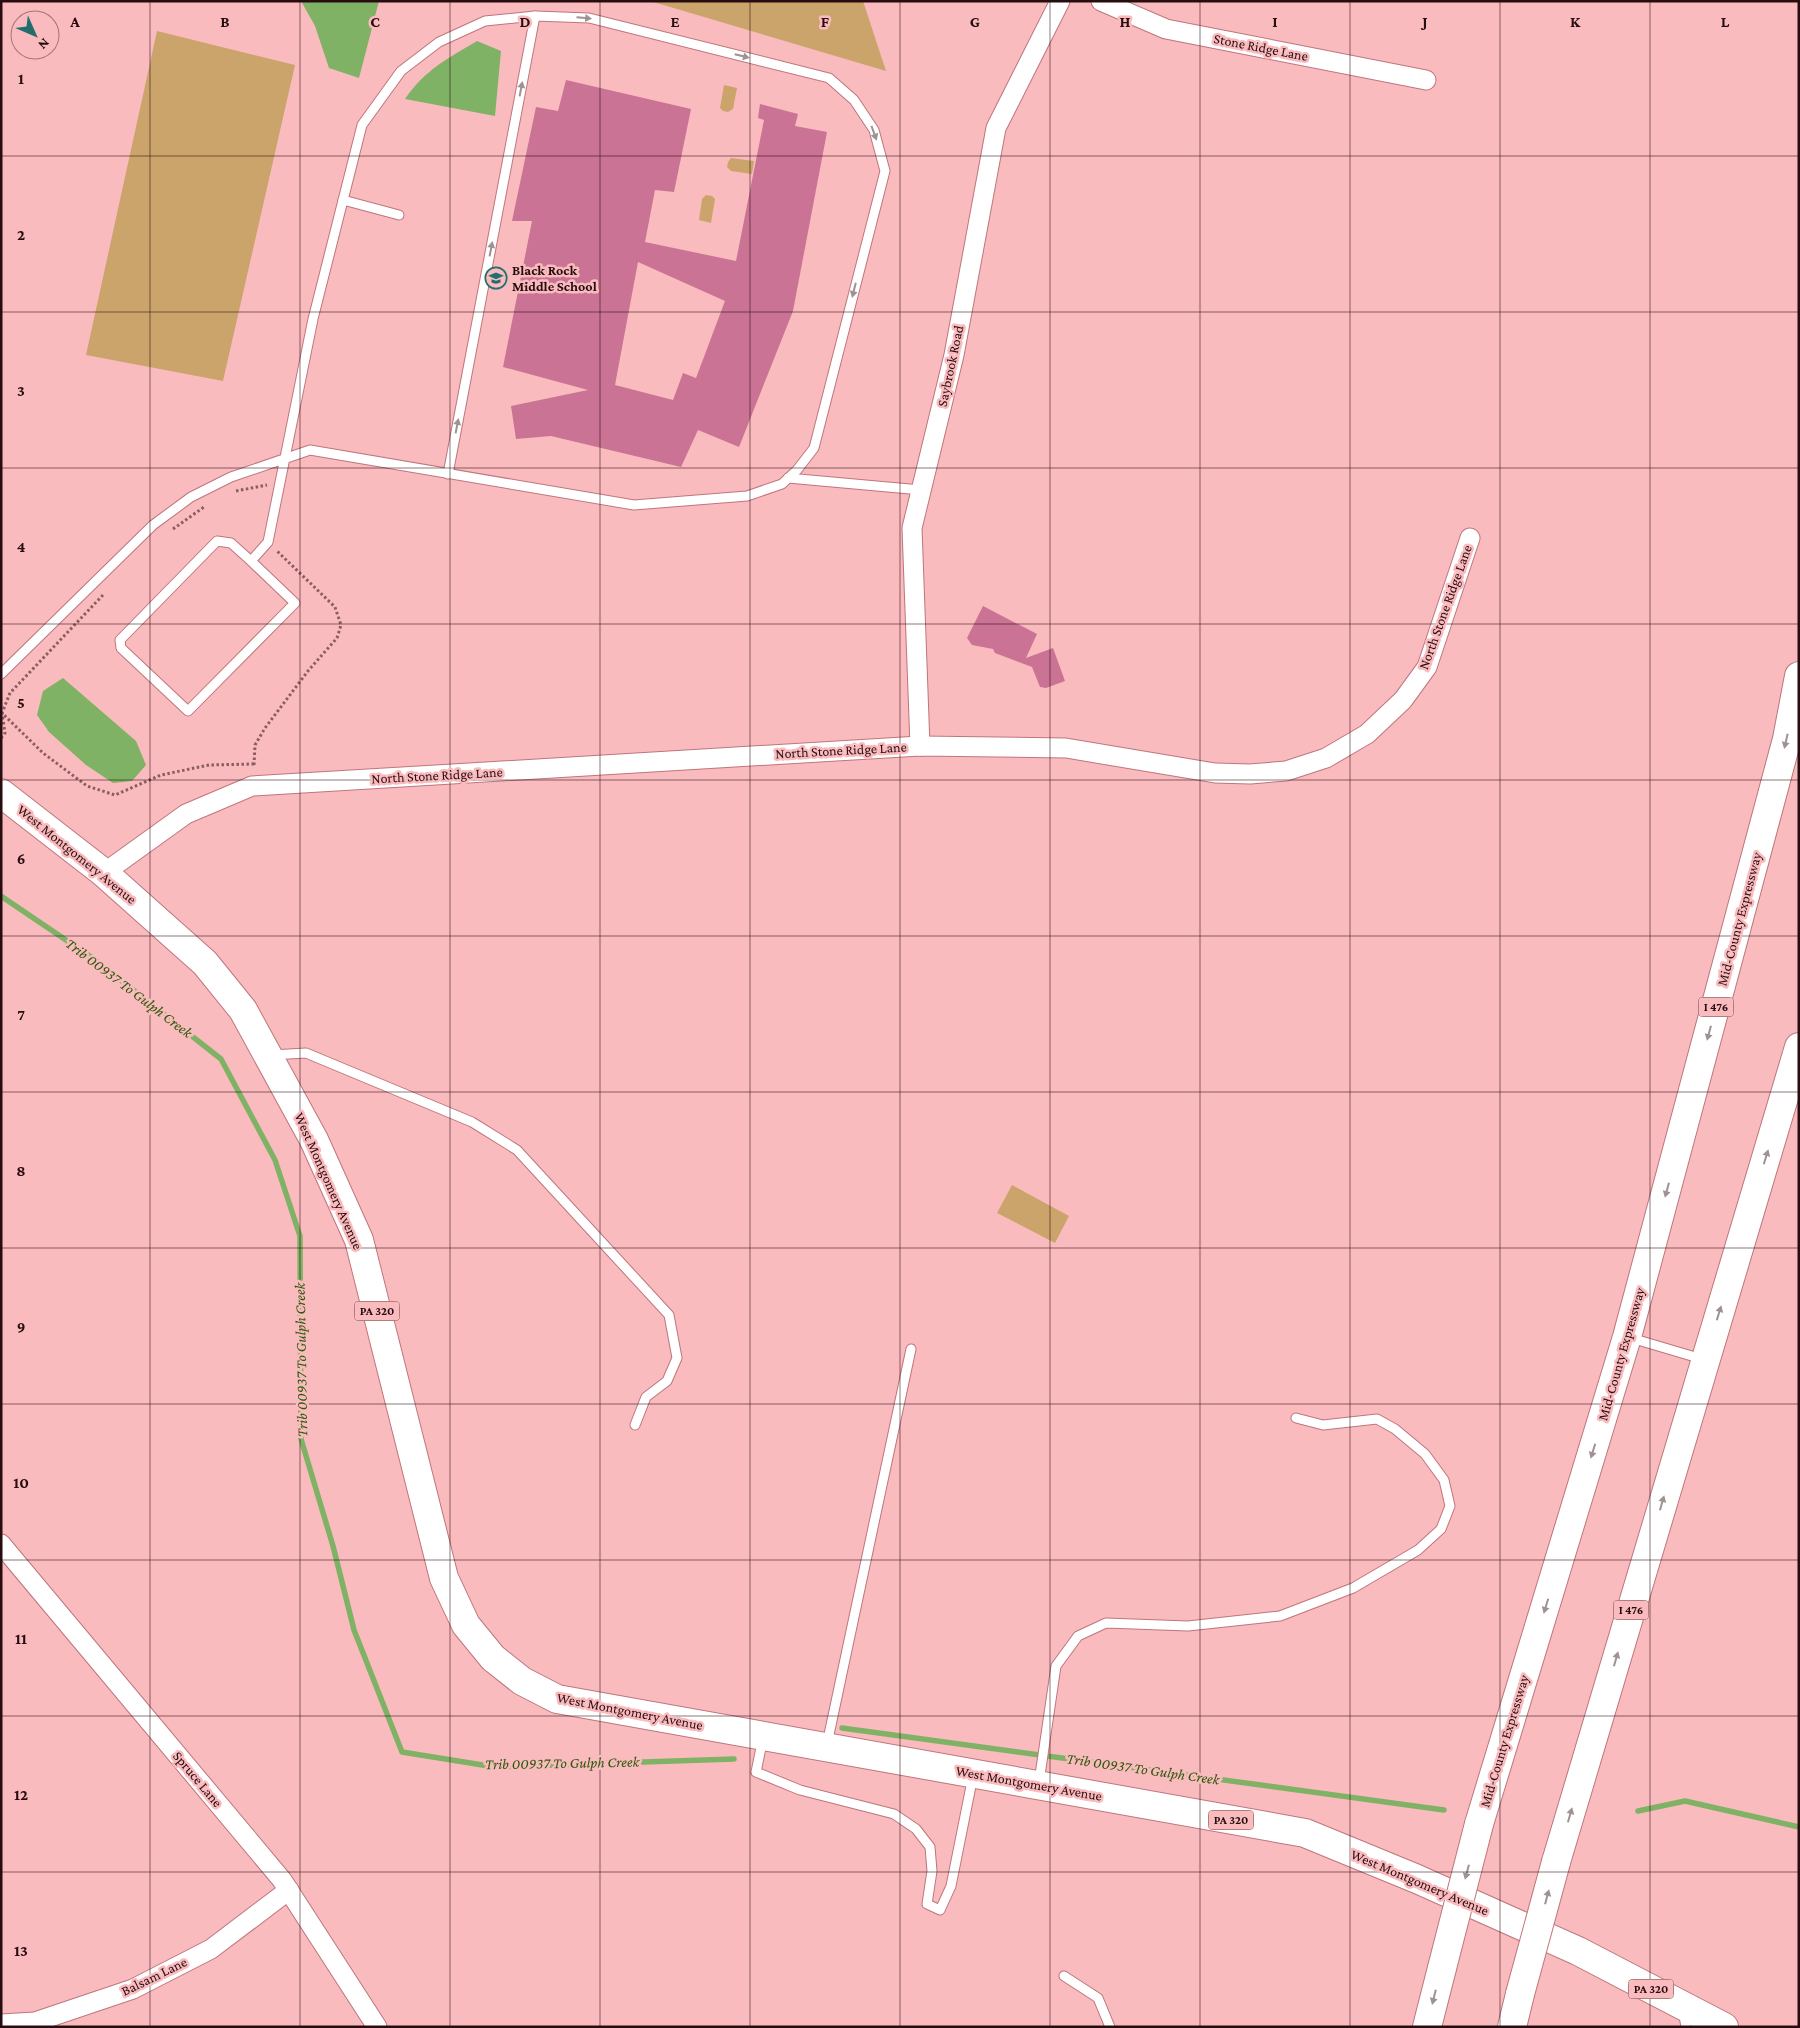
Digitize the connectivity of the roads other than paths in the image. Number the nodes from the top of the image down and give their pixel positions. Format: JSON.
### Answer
{"nodes":[{"id":1,"x":1060,"y":1,"type":"edge"},
{"id":2,"x":1101,"y":1,"type":"edge"},
{"id":3,"x":535,"y":16,"type":"junction"},
{"id":4,"x":1426,"y":80,"type":"dead end"},
{"id":5,"x":343,"y":200,"type":"junction"},
{"id":6,"x":399,"y":215,"type":"dead end"},
{"id":7,"x":286,"y":458,"type":"junction"},
{"id":8,"x":448,"y":474,"type":"junction"},
{"id":9,"x":788,"y":478,"type":"junction"},
{"id":10,"x":921,"y":490,"type":"junction"},
{"id":11,"x":1470,"y":538,"type":"dead end"},
{"id":12,"x":251,"y":561,"type":"junction"},
{"id":13,"x":1,"y":674,"type":"edge"},
{"id":14,"x":1799,"y":676,"type":"edge"},
{"id":15,"x":920,"y":746,"type":"junction"},
{"id":16,"x":1,"y":793,"type":"edge"},
{"id":17,"x":104,"y":873,"type":"junction"},
{"id":18,"x":1799,"y":1047,"type":"edge"},
{"id":19,"x":268,"y":1055,"type":"junction"},
{"id":20,"x":1627,"y":1337,"type":"junction"},
{"id":21,"x":910,"y":1349,"type":"dead end"},
{"id":22,"x":1705,"y":1359,"type":"junction"},
{"id":23,"x":1296,"y":1418,"type":"dead end"},
{"id":24,"x":635,"y":1424,"type":"dead end"},
{"id":25,"x":1,"y":1544,"type":"edge"},
{"id":26,"x":763,"y":1736,"type":"junction"},
{"id":27,"x":826,"y":1747,"type":"junction"},
{"id":28,"x":973,"y":1773,"type":"junction"},
{"id":29,"x":1040,"y":1774,"type":"junction"},
{"id":30,"x":289,"y":1890,"type":"junction"},
{"id":31,"x":1064,"y":1976,"type":"dead end"},
{"id":32,"x":1684,"y":2016,"type":"edge"},
{"id":33,"x":1,"y":2024,"type":"edge"},
{"id":34,"x":377,"y":2027,"type":"edge"},
{"id":35,"x":1110,"y":2027,"type":"edge"},
{"id":36,"x":1426,"y":2027,"type":"edge"},
{"id":37,"x":1512,"y":2027,"type":"edge"},
{"id":38,"x":1724,"y":2027,"type":"edge"}],
"edges":[{"from":1,"to":10,"type":"street","name":"Saybrook Road"},
{"from":2,"to":4,"type":"street","name":"Stone Ridge Lane"},
{"from":3,"to":5,"type":"lane"},
{"from":8,"to":3,"type":"lane","one_way":true},
{"from":3,"to":9,"type":"lane","one_way":true},
{"from":5,"to":6,"type":"lane"},
{"from":5,"to":7,"type":"lane"},
{"from":7,"to":8,"type":"lane"},
{"from":7,"to":12,"type":"lane"},
{"from":7,"to":13,"type":"lane"},
{"from":8,"to":9,"type":"lane"},
{"from":9,"to":10,"type":"lane"},
{"from":10,"to":15,"type":"street","name":"Saybrook Road"},
{"from":11,"to":15,"type":"street","name":"North Stone Ridge Lane"},
{"from":12,"to":12,"type":"lane"},
{"from":14,"to":20,"type":"main road","name":"Mid-County Expressway","number":"I 476","one_way":true},
{"from":15,"to":17,"type":"street","name":"North Stone Ridge Lane"},
{"from":16,"to":17,"type":"main road","name":"West Montgomery Avenue","number":"PA 320"},
{"from":17,"to":19,"type":"main road","name":"West Montgomery Avenue","number":"PA 320"},
{"from":22,"to":18,"type":"main road","number":"I 476","one_way":true},
{"from":19,"to":24,"type":"lane"},
{"from":19,"to":26,"type":"main road","name":"West Montgomery Avenue","number":"PA 320"},
{"from":20,"to":22,"type":"lane"},
{"from":20,"to":36,"type":"main road","name":"Mid-County Expressway","number":"I 476","one_way":true,"bridge":true},
{"from":21,"to":27,"type":"lane"},
{"from":37,"to":22,"type":"main road","number":"I 476","one_way":true,"bridge":true},
{"from":23,"to":29,"type":"lane"},
{"from":25,"to":30,"type":"street","name":"Spruce Lane"},
{"from":26,"to":27,"type":"main road","name":"West Montgomery Avenue","number":"PA 320"},
{"from":26,"to":28,"type":"lane"},
{"from":27,"to":28,"type":"main road","name":"West Montgomery Avenue","number":"PA 320"},
{"from":28,"to":29,"type":"main road","name":"West Montgomery Avenue","number":"PA 320"},
{"from":29,"to":32,"type":"main road","name":"West Montgomery Avenue","number":"PA 320"},
{"from":30,"to":33,"type":"street","name":"Balsam Lane"},
{"from":30,"to":34,"type":"street","name":"Spruce Lane"},
{"from":31,"to":35,"type":"lane"},
{"from":32,"to":38,"type":"main road","name":"West Montgomery Avenue","number":"PA 320"}]}
